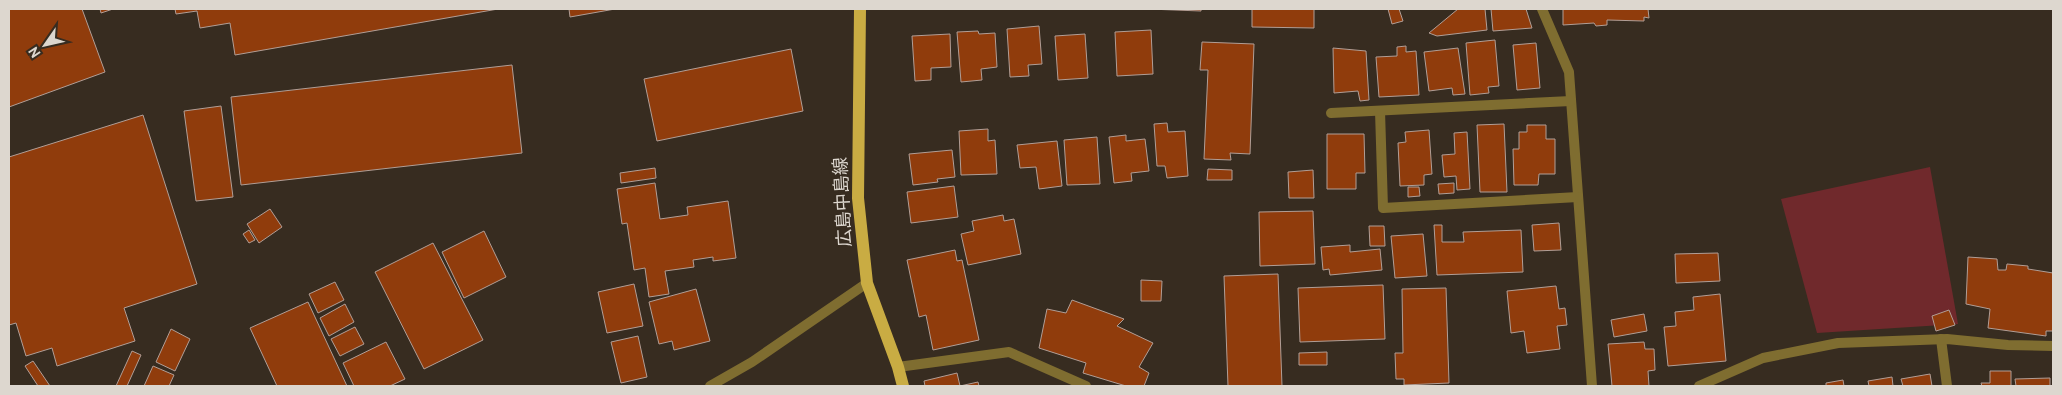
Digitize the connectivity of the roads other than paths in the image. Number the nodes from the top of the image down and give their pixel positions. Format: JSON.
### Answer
{"nodes":[{"id":1,"x":860,"y":9,"type":"edge"},
{"id":2,"x":1542,"y":9,"type":"edge"},
{"id":3,"x":1571,"y":101,"type":"junction"},
{"id":4,"x":1380,"y":111,"type":"junction"},
{"id":5,"x":1331,"y":113,"type":"dead end"},
{"id":6,"x":1578,"y":197,"type":"junction"},
{"id":7,"x":867,"y":282,"type":"junction"},
{"id":8,"x":1940,"y":339,"type":"junction"},
{"id":9,"x":2053,"y":346,"type":"edge"},
{"id":10,"x":898,"y":366,"type":"junction"},
{"id":11,"x":710,"y":386,"type":"edge"},
{"id":12,"x":903,"y":386,"type":"edge"},
{"id":13,"x":1086,"y":386,"type":"edge"},
{"id":14,"x":1592,"y":386,"type":"edge"},
{"id":15,"x":1699,"y":386,"type":"edge"},
{"id":16,"x":1947,"y":386,"type":"edge"}],
"edges":[{"from":1,"to":7,"type":"main road","name":"広島中島線"},
{"from":2,"to":3,"type":"street"},
{"from":3,"to":4,"type":"street"},
{"from":3,"to":6,"type":"street"},
{"from":4,"to":5,"type":"street"},
{"from":4,"to":6,"type":"street"},
{"from":6,"to":14,"type":"street"},
{"from":7,"to":10,"type":"main road","name":"広島中島線"},
{"from":7,"to":11,"type":"street"},
{"from":8,"to":9,"type":"street"},
{"from":8,"to":15,"type":"street"},
{"from":8,"to":16,"type":"street"},
{"from":10,"to":12,"type":"main road","name":"広島中島線"},
{"from":10,"to":13,"type":"street"}]}
